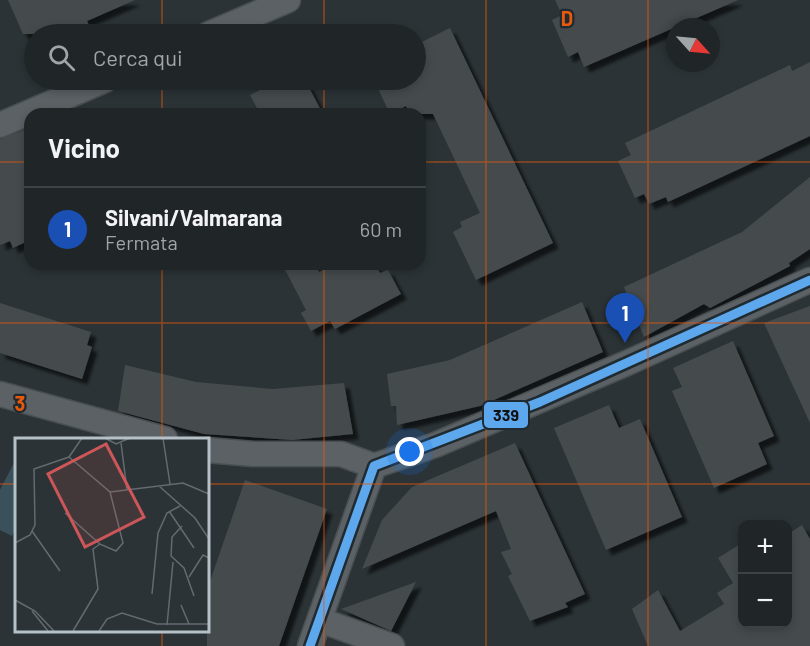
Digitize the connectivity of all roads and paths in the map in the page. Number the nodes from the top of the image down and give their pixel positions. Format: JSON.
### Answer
{"nodes":[{"id":1,"x":288,"y":0,"type":"edge"},
{"id":2,"x":232,"y":24,"type":"edge"},
{"id":3,"x":82,"y":90,"type":"edge"},
{"id":4,"x":40,"y":108,"type":"edge"},
{"id":5,"x":24,"y":115,"type":"edge"},
{"id":6,"x":0,"y":125,"type":"edge"},
{"id":7,"x":810,"y":280,"type":"edge"},
{"id":8,"x":0,"y":394,"type":"edge"},
{"id":9,"x":161,"y":438,"type":"edge"},
{"id":10,"x":208,"y":450,"type":"edge"},
{"id":11,"x":374,"y":466,"type":"junction"},
{"id":12,"x":320,"y":620,"type":"junction"},
{"id":13,"x":310,"y":646,"type":"edge"},
{"id":14,"x":392,"y":646,"type":"edge"}],
"edges":[{"from":1,"to":2,"type":"street"},
{"from":3,"to":4,"type":"street"},
{"from":5,"to":6,"type":"street"},
{"from":7,"to":11,"type":"street"},
{"from":8,"to":9,"type":"street"},
{"from":10,"to":11,"type":"street"},
{"from":11,"to":12,"type":"street"},
{"from":12,"to":13,"type":"street"},
{"from":12,"to":14,"type":"street"}]}
